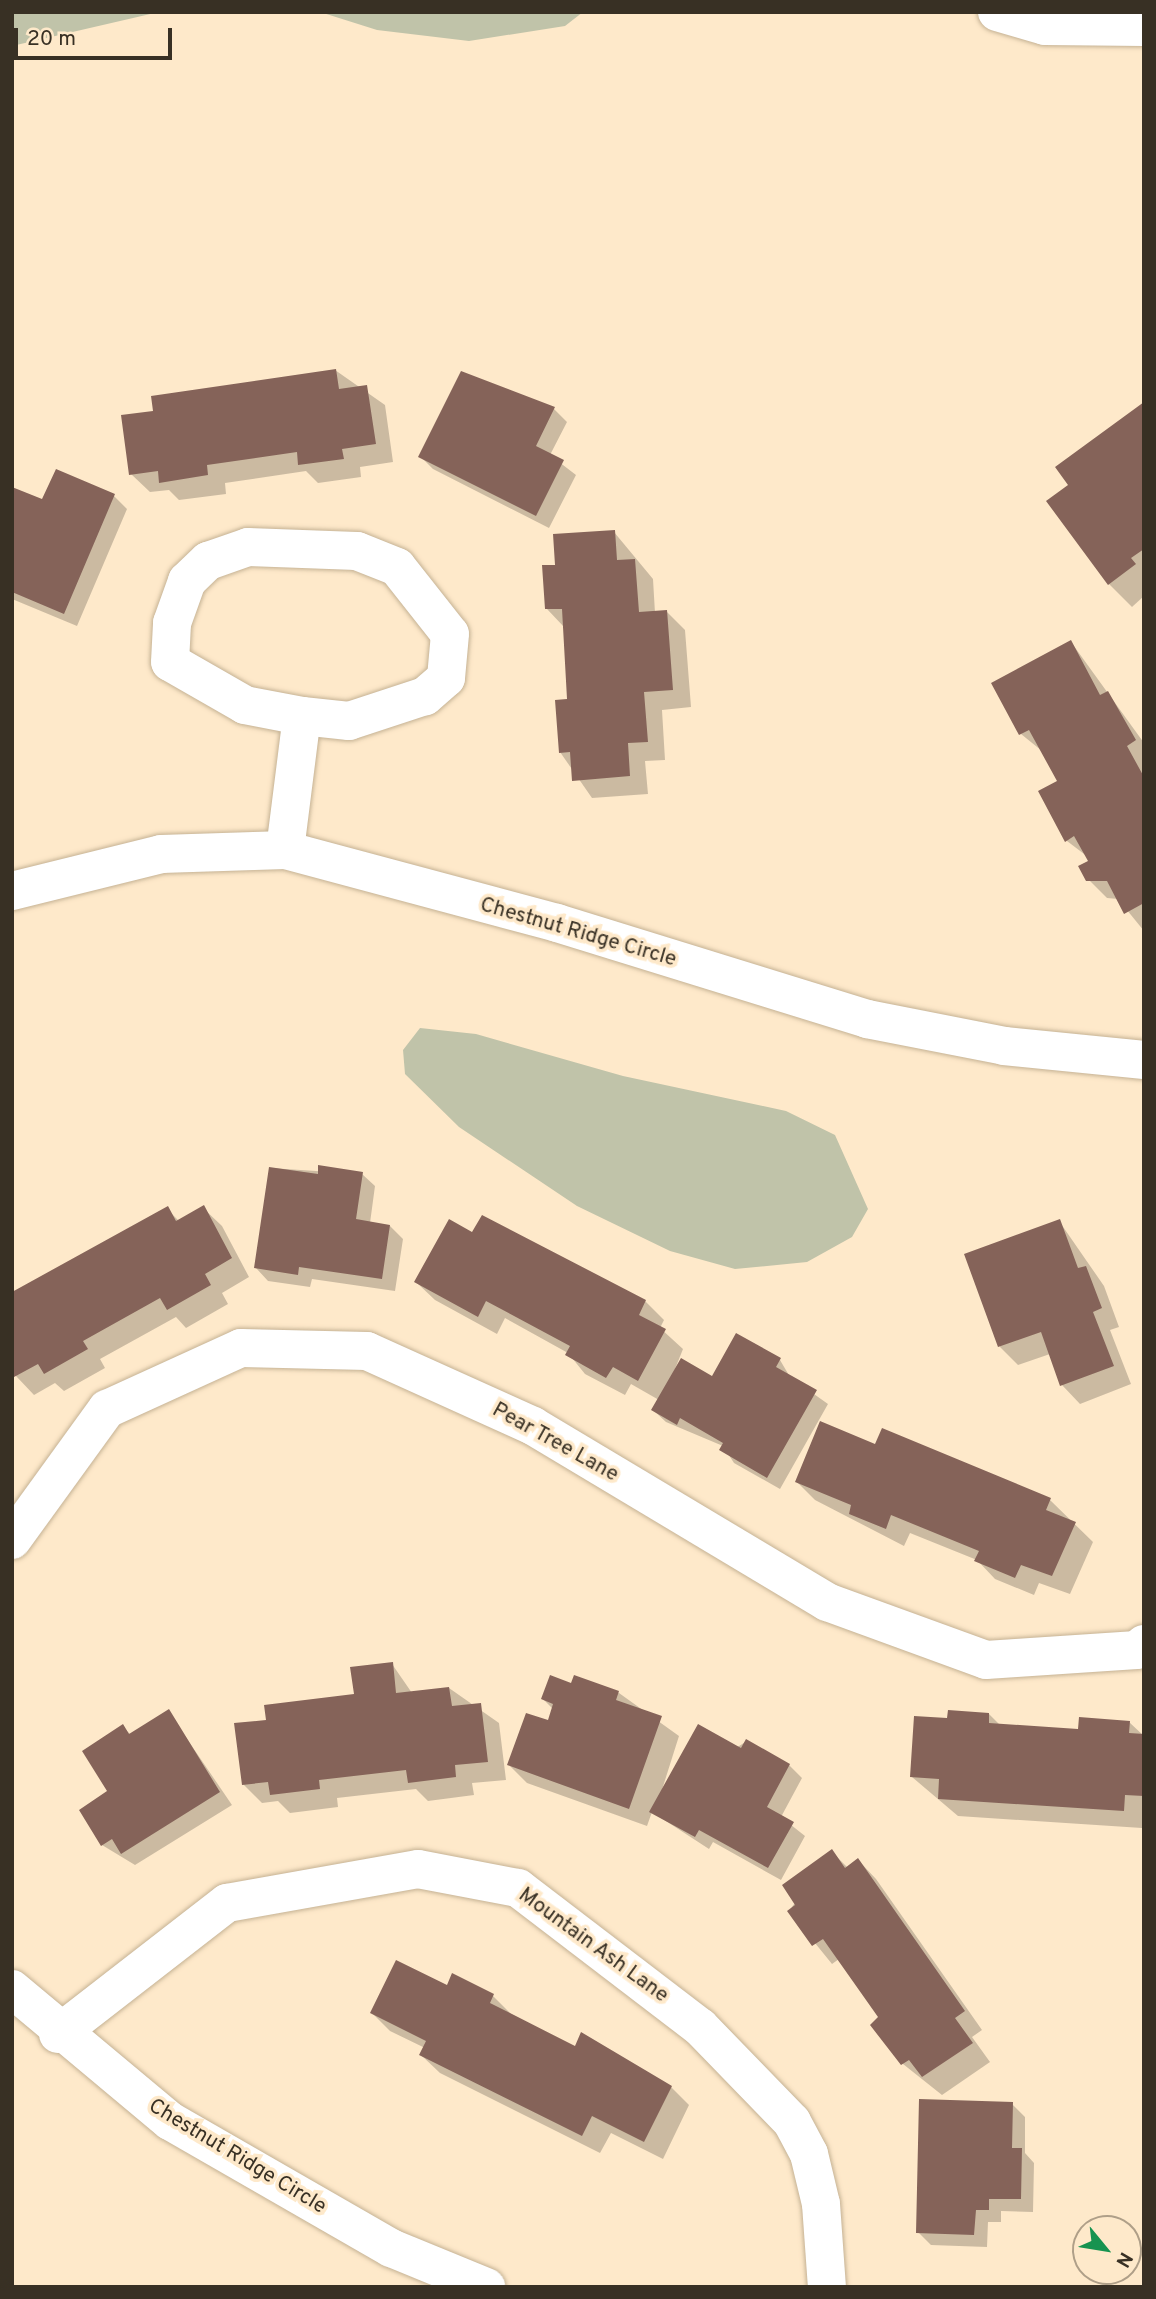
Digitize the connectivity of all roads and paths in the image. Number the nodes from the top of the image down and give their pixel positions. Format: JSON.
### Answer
{"nodes":[{"id":1,"x":997,"y":12,"type":"edge"},
{"id":2,"x":1144,"y":27,"type":"edge"},
{"id":3,"x":302,"y":716,"type":"junction"},
{"id":4,"x":285,"y":850,"type":"junction"},
{"id":5,"x":12,"y":891,"type":"edge"},
{"id":6,"x":1144,"y":1060,"type":"edge"},
{"id":7,"x":12,"y":1540,"type":"edge"},
{"id":8,"x":1144,"y":1644,"type":"edge"},
{"id":9,"x":12,"y":1989,"type":"edge"},
{"id":10,"x":58,"y":2034,"type":"junction"},
{"id":11,"x":486,"y":2287,"type":"edge"},
{"id":12,"x":827,"y":2287,"type":"edge"}],
"edges":[{"from":1,"to":2,"type":"street"},
{"from":3,"to":3,"type":"street"},
{"from":3,"to":4,"type":"street"},
{"from":4,"to":5,"type":"street","name":"Chestnut Ridge Circle"},
{"from":4,"to":6,"type":"street","name":"Chestnut Ridge Circle"},
{"from":7,"to":8,"type":"street","name":"Pear Tree Lane"},
{"from":9,"to":10,"type":"street","name":"Chestnut Ridge Circle"},
{"from":10,"to":11,"type":"street","name":"Chestnut Ridge Circle"},
{"from":10,"to":12,"type":"street","name":"Mountain Ash Lane"}]}
